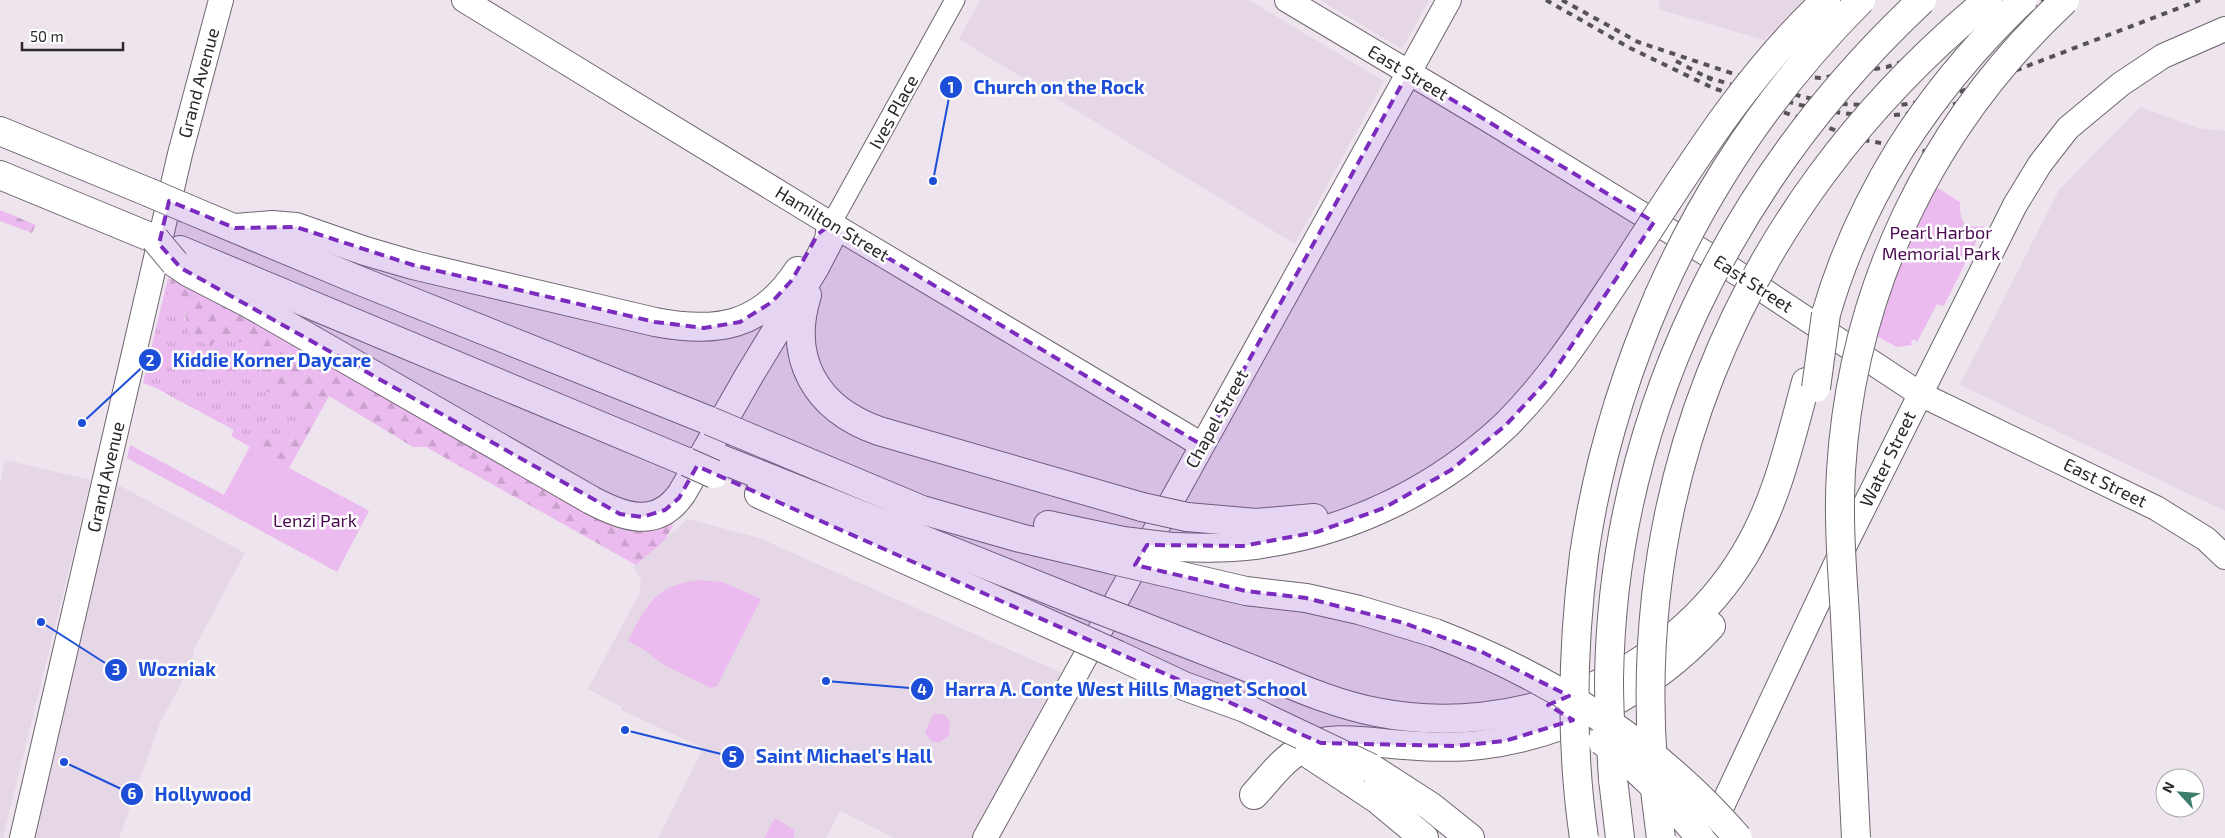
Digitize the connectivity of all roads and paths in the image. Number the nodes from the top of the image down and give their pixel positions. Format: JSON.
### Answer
{"nodes":[{"id":1,"x":220,"y":0,"type":"edge"},
{"id":2,"x":464,"y":0,"type":"edge"},
{"id":3,"x":955,"y":0,"type":"edge"},
{"id":4,"x":1287,"y":0,"type":"edge"},
{"id":5,"x":1449,"y":0,"type":"edge"},
{"id":6,"x":1826,"y":0,"type":"edge"},
{"id":7,"x":1861,"y":0,"type":"edge"},
{"id":8,"x":1922,"y":0,"type":"edge"},
{"id":9,"x":1988,"y":0,"type":"edge"},
{"id":10,"x":2023,"y":0,"type":"edge"},
{"id":11,"x":2066,"y":0,"type":"edge"},
{"id":12,"x":2225,"y":29,"type":"edge"},
{"id":13,"x":1408,"y":73,"type":"junction"},
{"id":14,"x":0,"y":131,"type":"edge"},
{"id":15,"x":0,"y":175,"type":"edge"},
{"id":16,"x":831,"y":224,"type":"junction"},
{"id":17,"x":234,"y":228,"type":"junction"},
{"id":18,"x":162,"y":246,"type":"junction"},
{"id":19,"x":815,"y":267,"type":"junction"},
{"id":20,"x":1811,"y":385,"type":"junction"},
{"id":21,"x":1920,"y":394,"type":"junction"},
{"id":22,"x":1202,"y":445,"type":"junction"},
{"id":23,"x":718,"y":466,"type":"junction"},
{"id":24,"x":1428,"y":485,"type":"junction"},
{"id":25,"x":2225,"y":557,"type":"edge"},
{"id":26,"x":1166,"y":559,"type":"junction"},
{"id":27,"x":1433,"y":640,"type":"junction"},
{"id":28,"x":1361,"y":774,"type":"junction"},
{"id":29,"x":1254,"y":795,"type":"dead end"},
{"id":30,"x":22,"y":838,"type":"edge"},
{"id":31,"x":985,"y":838,"type":"edge"},
{"id":32,"x":1424,"y":838,"type":"edge"},
{"id":33,"x":1470,"y":838,"type":"edge"},
{"id":34,"x":1584,"y":838,"type":"edge"},
{"id":35,"x":1620,"y":838,"type":"edge"},
{"id":36,"x":1661,"y":838,"type":"edge"},
{"id":37,"x":1700,"y":838,"type":"edge"},
{"id":38,"x":1707,"y":838,"type":"edge"},
{"id":39,"x":1738,"y":838,"type":"edge"},
{"id":40,"x":1856,"y":838,"type":"edge"}],
"edges":[{"from":1,"to":30,"type":"main road","name":"Grand Avenue"},
{"from":2,"to":16,"type":"main road","name":"Hamilton Street"},
{"from":3,"to":16,"type":"street","name":"Ives Place"},
{"from":4,"to":13,"type":"main road","name":"East Street"},
{"from":5,"to":13,"type":"main road","name":"Chapel Street"},
{"from":6,"to":24,"type":"highway","bridge":true},
{"from":7,"to":34,"type":"highway","bridge":true},
{"from":8,"to":35,"type":"highway","bridge":true},
{"from":9,"to":36,"type":"highway","bridge":true},
{"from":10,"to":20,"type":"highway","bridge":true},
{"from":11,"to":40,"type":"highway","bridge":true},
{"from":12,"to":21,"type":"main road","name":"Water Street"},
{"from":13,"to":21,"type":"main road","name":"East Street"},
{"from":13,"to":22,"type":"main road","name":"Chapel Street"},
{"from":14,"to":17,"type":"highway","bridge":true},
{"from":15,"to":18,"type":"highway"},
{"from":16,"to":17,"type":"highway"},
{"from":16,"to":19,"type":"highway"},
{"from":16,"to":22,"type":"main road","name":"Hamilton Street"},
{"from":17,"to":26,"type":"highway","bridge":true},
{"from":18,"to":19,"type":"highway"},
{"from":18,"to":23,"type":"highway"},
{"from":19,"to":24,"type":"highway","bridge":true},
{"from":20,"to":23,"type":"highway","bridge":true},
{"from":20,"to":29,"type":"highway"},
{"from":21,"to":25,"type":"main road","name":"East Street"},
{"from":21,"to":38,"type":"main road","name":"Water Street"},
{"from":22,"to":31,"type":"main road","name":"Chapel Street"},
{"from":23,"to":28,"type":"highway","bridge":true},
{"from":24,"to":26,"type":"highway"},
{"from":26,"to":27,"type":"highway"},
{"from":27,"to":37,"type":"highway","bridge":true},
{"from":27,"to":39,"type":"highway","bridge":true},
{"from":28,"to":32,"type":"highway"},
{"from":28,"to":33,"type":"highway"}]}
